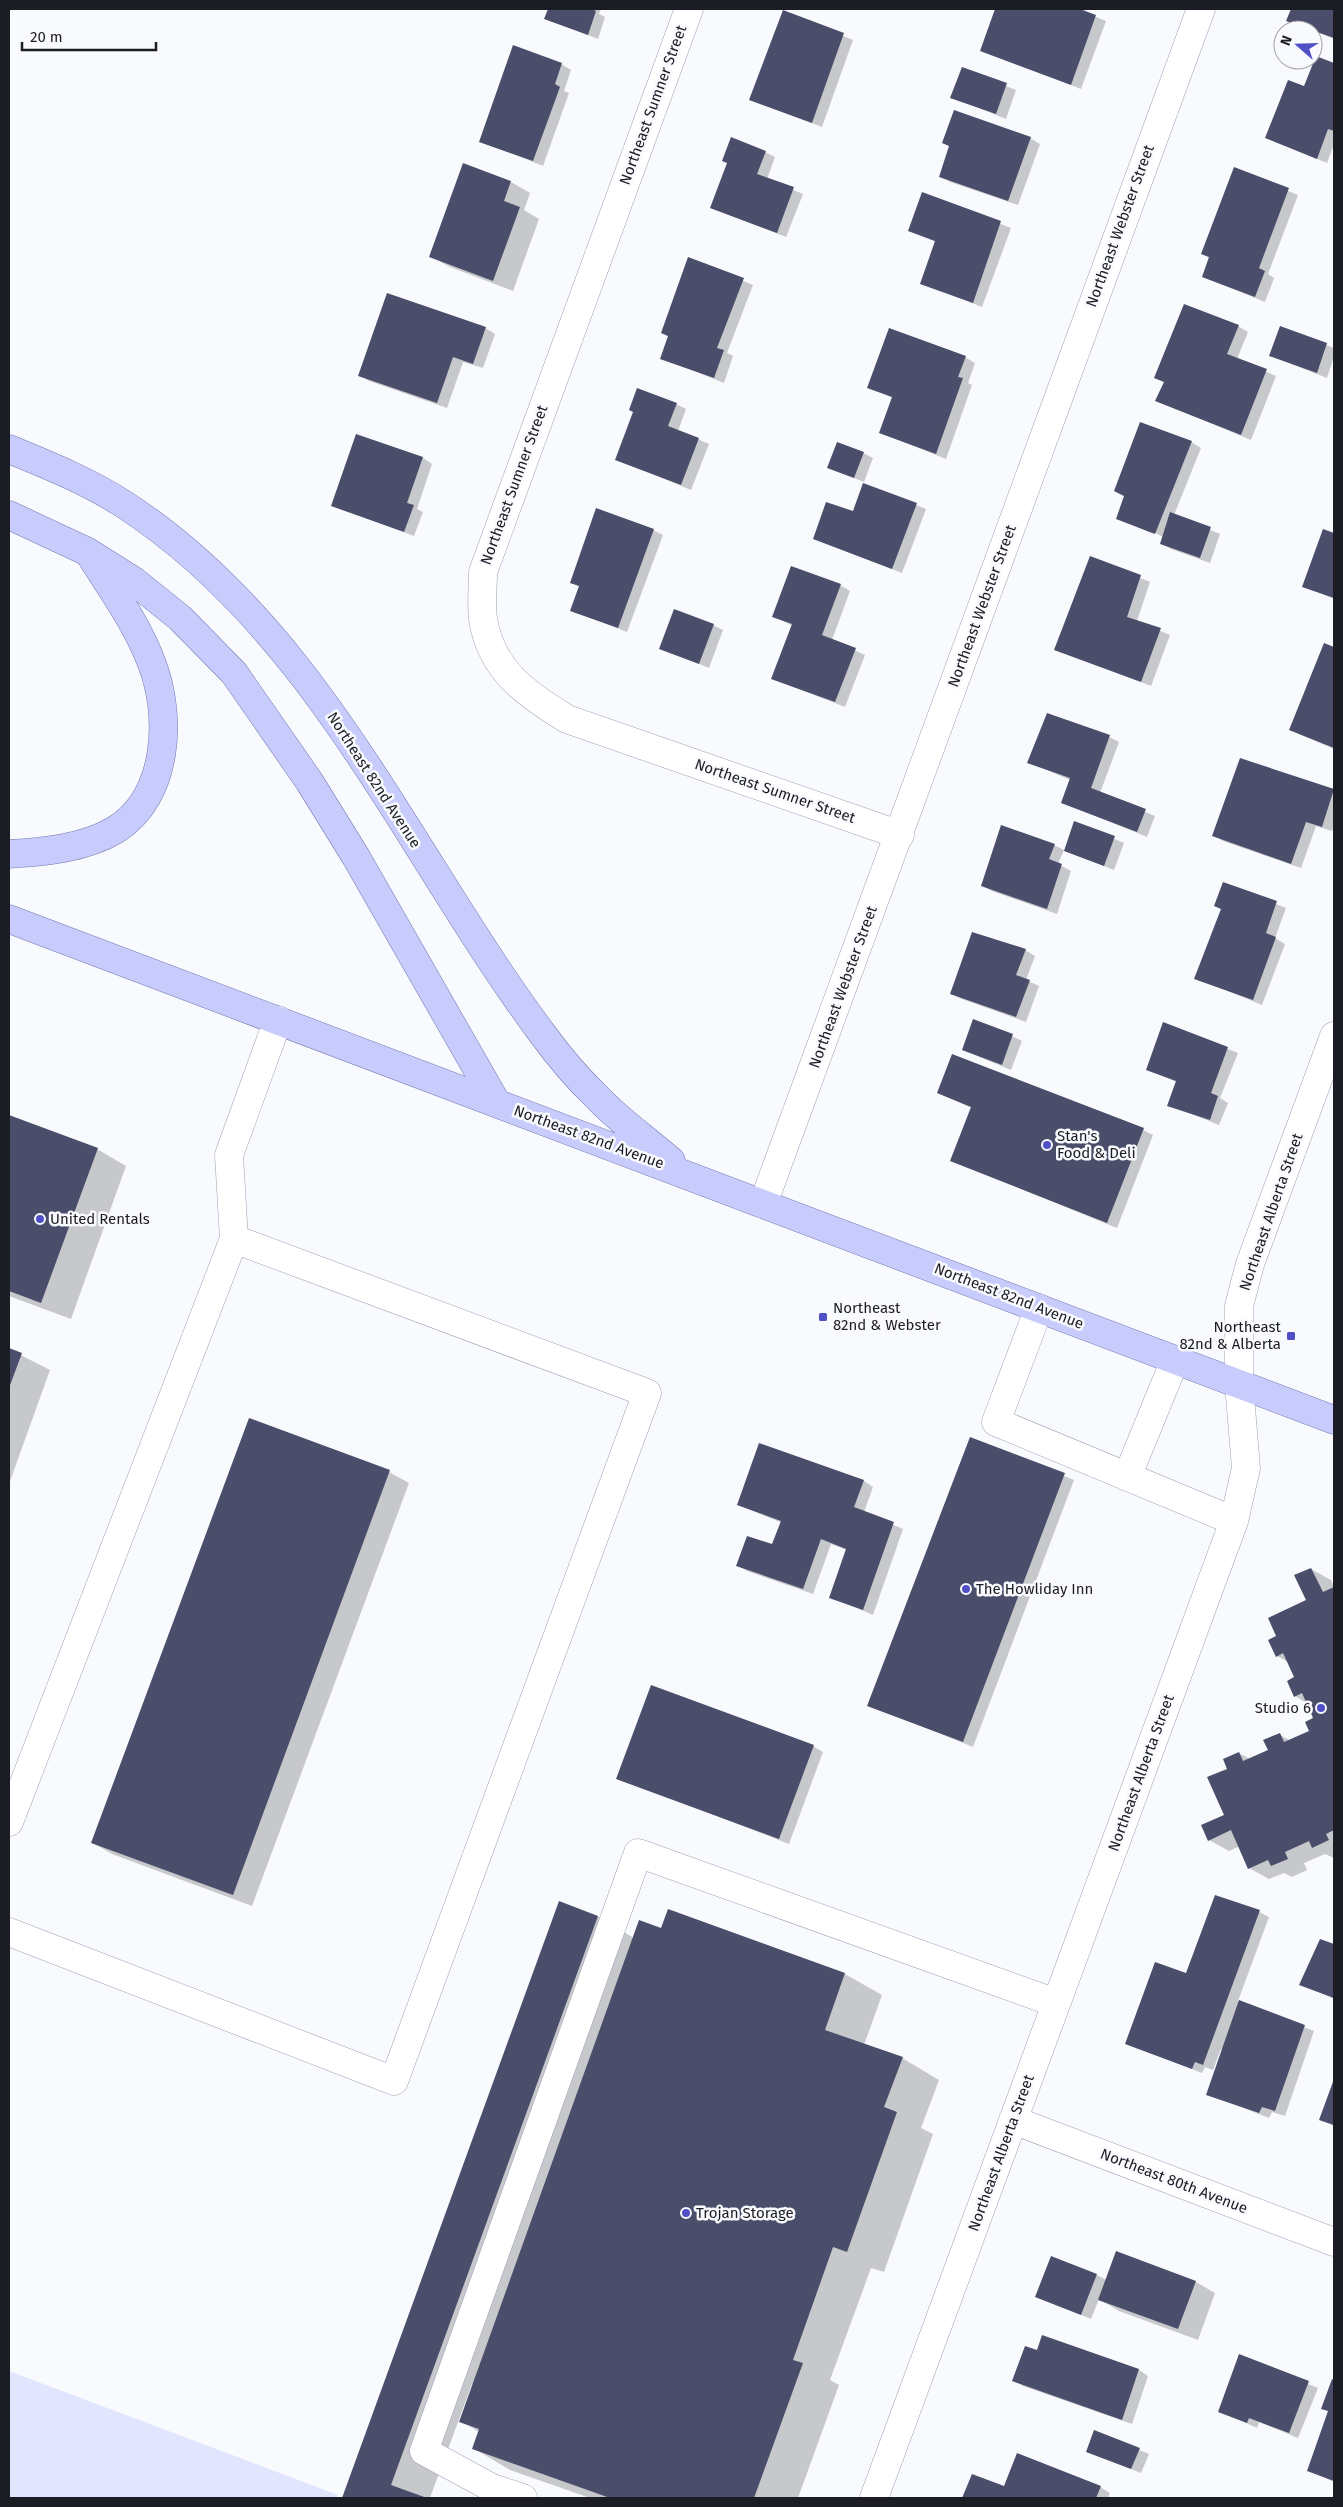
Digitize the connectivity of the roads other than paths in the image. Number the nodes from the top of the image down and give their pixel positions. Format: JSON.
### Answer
{"nodes":[{"id":1,"x":689,"y":9,"type":"edge"},
{"id":2,"x":1201,"y":9,"type":"edge"},
{"id":3,"x":9,"y":449,"type":"edge"},
{"id":4,"x":9,"y":515,"type":"edge"},
{"id":5,"x":88,"y":552,"type":"junction"},
{"id":6,"x":900,"y":835,"type":"junction"},
{"id":7,"x":9,"y":854,"type":"edge"},
{"id":8,"x":9,"y":918,"type":"edge"},
{"id":9,"x":278,"y":1020,"type":"junction"},
{"id":10,"x":1334,"y":1036,"type":"edge"},
{"id":11,"x":496,"y":1102,"type":"junction"},
{"id":12,"x":683,"y":1172,"type":"junction"},
{"id":13,"x":763,"y":1204,"type":"junction"},
{"id":14,"x":234,"y":1239,"type":"junction"},
{"id":15,"x":1039,"y":1308,"type":"junction"},
{"id":16,"x":1175,"y":1360,"type":"junction"},
{"id":17,"x":1239,"y":1384,"type":"junction"},
{"id":18,"x":1334,"y":1420,"type":"edge"},
{"id":19,"x":1127,"y":1477,"type":"junction"},
{"id":20,"x":1234,"y":1522,"type":"junction"},
{"id":21,"x":9,"y":1822,"type":"edge"},
{"id":22,"x":9,"y":1932,"type":"edge"},
{"id":23,"x":1056,"y":2003,"type":"junction"},
{"id":24,"x":1013,"y":2120,"type":"junction"},
{"id":25,"x":1334,"y":2242,"type":"edge"},
{"id":26,"x":522,"y":2498,"type":"edge"},
{"id":27,"x":874,"y":2498,"type":"edge"}],
"edges":[{"from":1,"to":6,"type":"street","name":"Northeast Sumner Street"},
{"from":2,"to":6,"type":"street","name":"Northeast Webster Street"},
{"from":3,"to":12,"type":"main road","name":"Northeast 82nd Avenue"},
{"from":4,"to":5,"type":"main road","name":"Northeast 82nd Avenue"},
{"from":5,"to":7,"type":"main road"},
{"from":5,"to":11,"type":"main road","name":"Northeast 82nd Avenue"},
{"from":6,"to":13,"type":"street","name":"Northeast Webster Street"},
{"from":8,"to":9,"type":"main road","name":"Northeast 82nd Avenue"},
{"from":9,"to":11,"type":"main road","name":"Northeast 82nd Avenue"},
{"from":9,"to":14,"type":"street"},
{"from":10,"to":17,"type":"street","name":"Northeast Alberta Street"},
{"from":11,"to":12,"type":"main road","name":"Northeast 82nd Avenue"},
{"from":12,"to":13,"type":"main road","name":"Northeast 82nd Avenue"},
{"from":13,"to":15,"type":"main road","name":"Northeast 82nd Avenue"},
{"from":14,"to":21,"type":"street"},
{"from":14,"to":22,"type":"street"},
{"from":15,"to":16,"type":"main road","name":"Northeast 82nd Avenue"},
{"from":15,"to":19,"type":"street"},
{"from":16,"to":17,"type":"main road","name":"Northeast 82nd Avenue"},
{"from":16,"to":19,"type":"street"},
{"from":17,"to":18,"type":"main road","name":"Northeast 82nd Avenue"},
{"from":17,"to":20,"type":"street","name":"Northeast Alberta Street"},
{"from":19,"to":20,"type":"street"},
{"from":20,"to":23,"type":"street","name":"Northeast Alberta Street"},
{"from":23,"to":24,"type":"street","name":"Northeast Alberta Street"},
{"from":23,"to":26,"type":"street"},
{"from":24,"to":25,"type":"street","name":"Northeast 80th Avenue"},
{"from":24,"to":27,"type":"street","name":"Northeast Alberta Street"}]}
